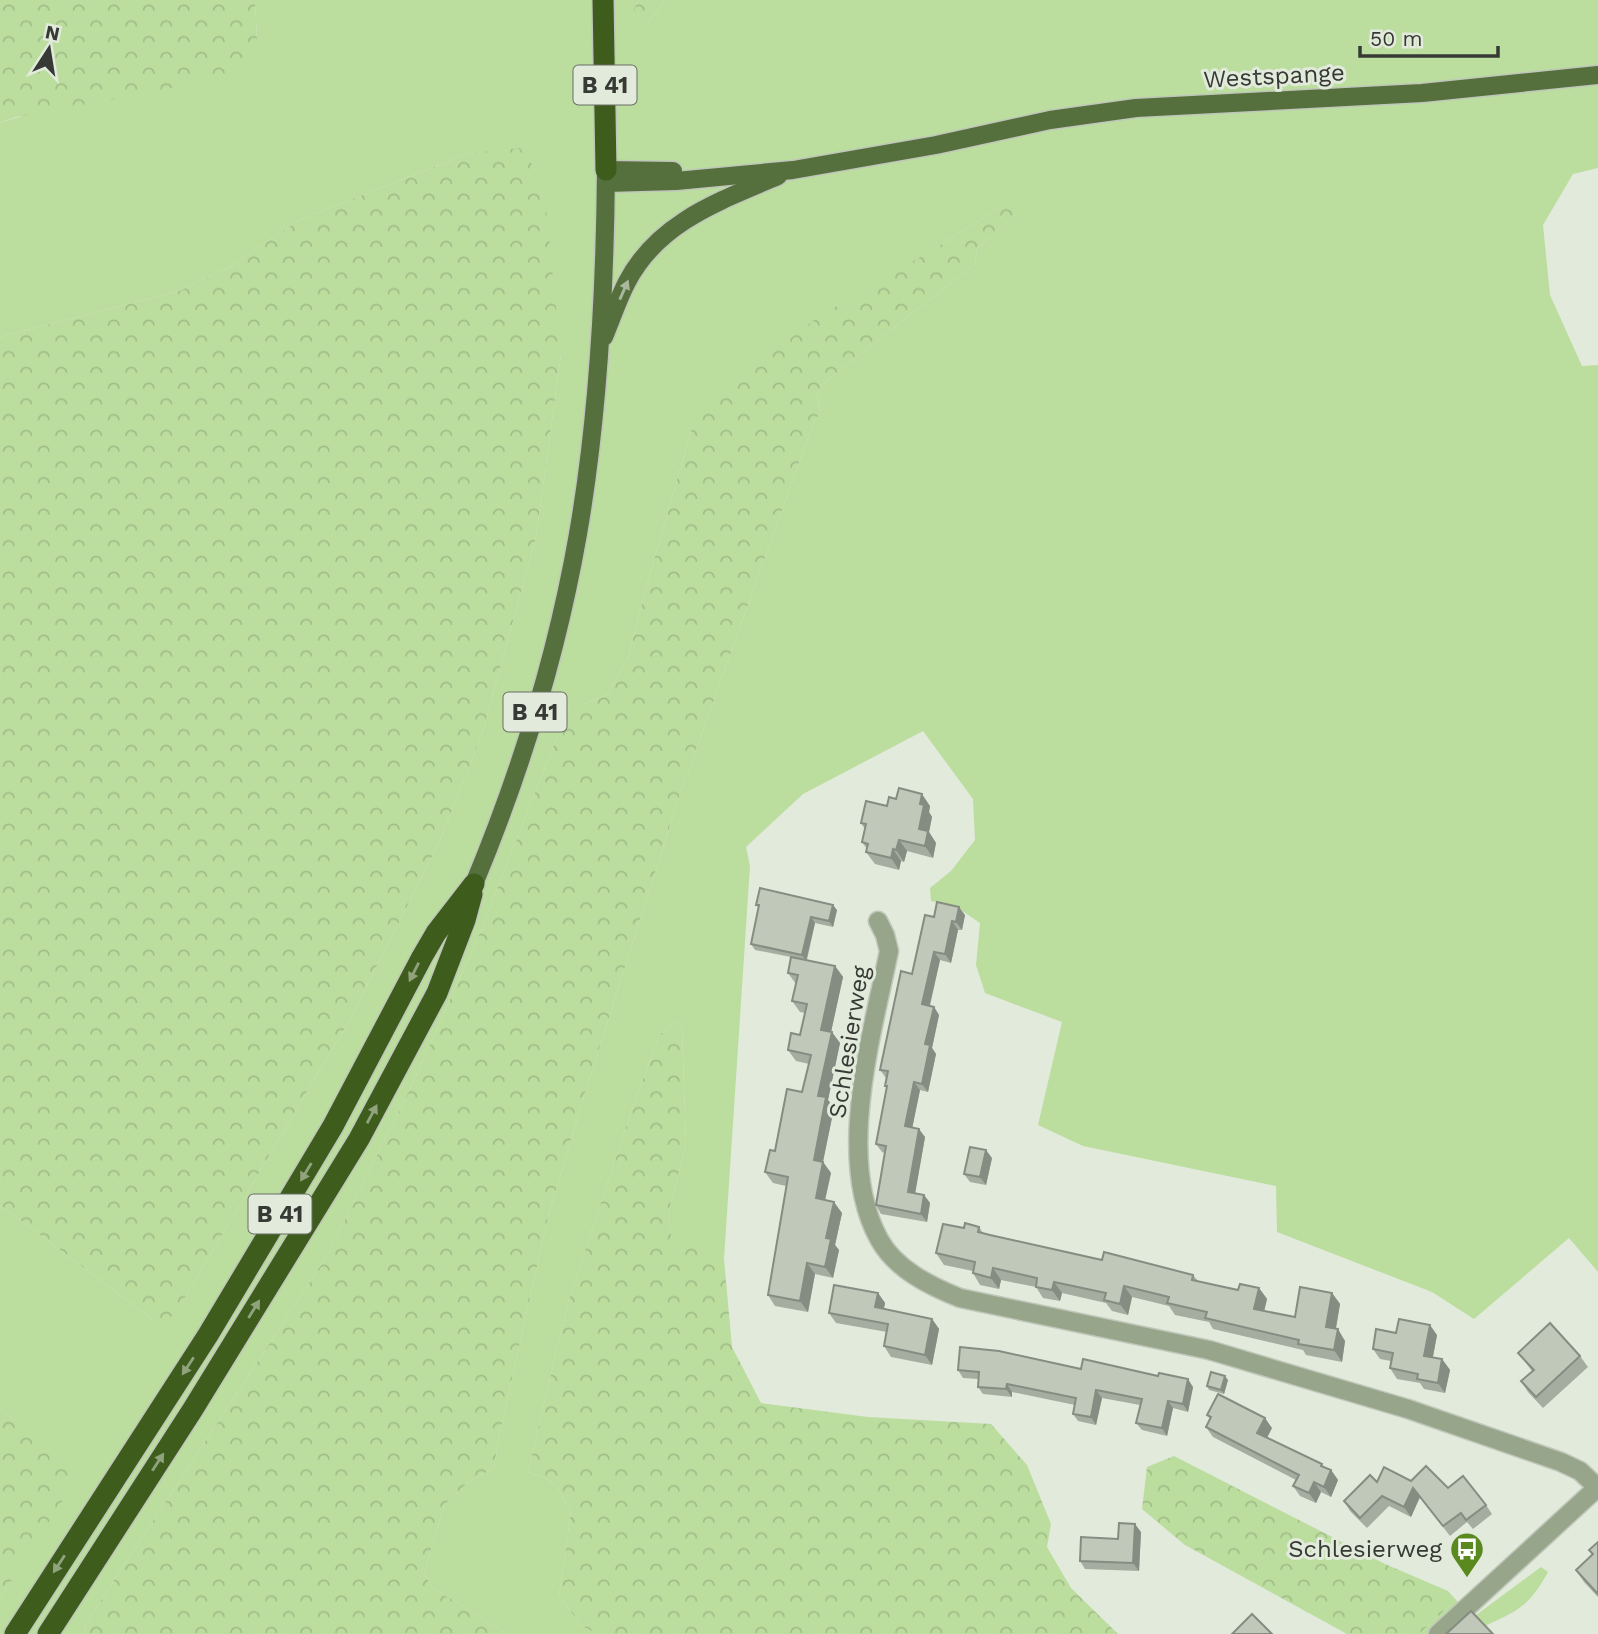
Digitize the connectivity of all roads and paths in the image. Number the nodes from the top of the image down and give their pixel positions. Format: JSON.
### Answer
{"nodes":[{"id":1,"x":603,"y":0,"type":"edge"},
{"id":2,"x":1598,"y":75,"type":"edge"},
{"id":3,"x":793,"y":170,"type":"junction"},
{"id":4,"x":606,"y":177,"type":"junction"},
{"id":5,"x":598,"y":353,"type":"junction"},
{"id":6,"x":474,"y":884,"type":"junction"},
{"id":7,"x":878,"y":921,"type":"dead end"},
{"id":8,"x":1598,"y":1487,"type":"edge"},
{"id":9,"x":15,"y":1634,"type":"edge"},
{"id":10,"x":48,"y":1634,"type":"edge"},
{"id":11,"x":1438,"y":1634,"type":"edge"}],
"edges":[{"from":1,"to":4,"type":"highway","number":"B 41"},
{"from":2,"to":3,"type":"main road","name":"Westspange"},
{"from":3,"to":4,"type":"main road"},
{"from":5,"to":3,"type":"main road","one_way":true},
{"from":4,"to":5,"type":"main road","number":"B 41"},
{"from":5,"to":6,"type":"main road","number":"B 41"},
{"from":6,"to":9,"type":"highway","number":"B 41","one_way":true},
{"from":10,"to":6,"type":"highway","number":"B 41","one_way":true},
{"from":7,"to":8,"type":"street","name":"Schlesierweg"},
{"from":8,"to":11,"type":"street"}]}
